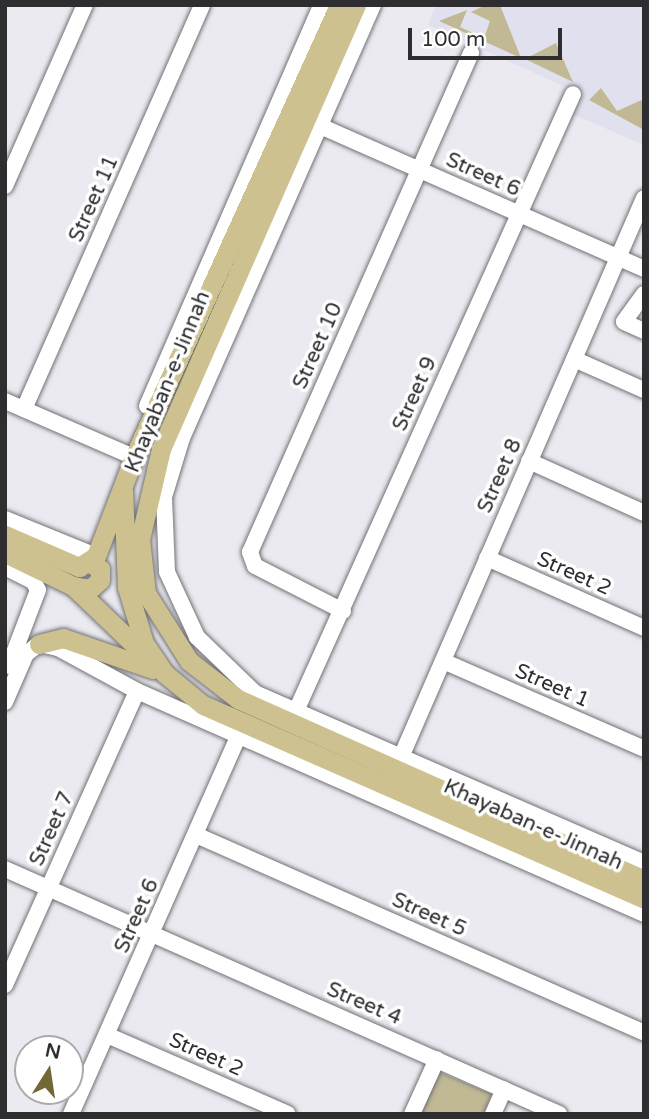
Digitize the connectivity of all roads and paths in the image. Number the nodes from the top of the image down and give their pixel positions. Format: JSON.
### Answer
{"nodes":[{"id":1,"x":85,"y":5,"type":"edge"},
{"id":2,"x":202,"y":5,"type":"edge"},
{"id":3,"x":321,"y":5,"type":"edge"},
{"id":4,"x":339,"y":5,"type":"edge"},
{"id":5,"x":356,"y":5,"type":"edge"},
{"id":6,"x":373,"y":5,"type":"edge"},
{"id":7,"x":471,"y":53,"type":"dead end"},
{"id":8,"x":573,"y":94,"type":"dead end"},
{"id":9,"x":313,"y":123,"type":"junction"},
{"id":10,"x":273,"y":132,"type":"junction"},
{"id":11,"x":419,"y":169,"type":"junction"},
{"id":12,"x":5,"y":186,"type":"edge"},
{"id":13,"x":644,"y":198,"type":"edge"},
{"id":14,"x":517,"y":213,"type":"junction"},
{"id":15,"x":618,"y":257,"type":"junction"},
{"id":16,"x":644,"y":269,"type":"edge"},
{"id":17,"x":644,"y":294,"type":"edge"},
{"id":18,"x":644,"y":331,"type":"edge"},
{"id":19,"x":574,"y":359,"type":"junction"},
{"id":20,"x":644,"y":390,"type":"edge"},
{"id":21,"x":5,"y":401,"type":"edge"},
{"id":22,"x":24,"y":410,"type":"junction"},
{"id":23,"x":176,"y":435,"type":"junction"},
{"id":24,"x":134,"y":457,"type":"junction"},
{"id":25,"x":529,"y":461,"type":"junction"},
{"id":26,"x":123,"y":490,"type":"junction"},
{"id":27,"x":644,"y":513,"type":"edge"},
{"id":28,"x":5,"y":519,"type":"edge"},
{"id":29,"x":5,"y":535,"type":"edge"},
{"id":30,"x":5,"y":553,"type":"edge"},
{"id":31,"x":487,"y":558,"type":"junction"},
{"id":32,"x":93,"y":560,"type":"junction"},
{"id":33,"x":5,"y":568,"type":"edge"},
{"id":34,"x":73,"y":586,"type":"junction"},
{"id":35,"x":342,"y":611,"type":"junction"},
{"id":36,"x":644,"y":628,"type":"edge"},
{"id":37,"x":31,"y":639,"type":"junction"},
{"id":38,"x":443,"y":661,"type":"junction"},
{"id":39,"x":164,"y":673,"type":"junction"},
{"id":40,"x":5,"y":675,"type":"edge"},
{"id":41,"x":137,"y":691,"type":"junction"},
{"id":42,"x":252,"y":699,"type":"junction"},
{"id":43,"x":5,"y":702,"type":"edge"},
{"id":44,"x":296,"y":710,"type":"junction"},
{"id":45,"x":239,"y":735,"type":"junction"},
{"id":46,"x":644,"y":749,"type":"edge"},
{"id":47,"x":398,"y":764,"type":"junction"},
{"id":48,"x":196,"y":835,"type":"junction"},
{"id":49,"x":644,"y":863,"type":"edge"},
{"id":50,"x":5,"y":869,"type":"edge"},
{"id":51,"x":644,"y":880,"type":"edge"},
{"id":52,"x":48,"y":889,"type":"junction"},
{"id":53,"x":644,"y":899,"type":"edge"},
{"id":54,"x":644,"y":914,"type":"edge"},
{"id":55,"x":152,"y":936,"type":"junction"},
{"id":56,"x":5,"y":985,"type":"edge"},
{"id":57,"x":644,"y":1033,"type":"edge"},
{"id":58,"x":107,"y":1035,"type":"junction"},
{"id":59,"x":437,"y":1059,"type":"junction"},
{"id":60,"x":504,"y":1089,"type":"junction"},
{"id":61,"x":71,"y":1114,"type":"edge"},
{"id":62,"x":288,"y":1114,"type":"edge"},
{"id":63,"x":412,"y":1114,"type":"edge"},
{"id":64,"x":493,"y":1114,"type":"edge"},
{"id":65,"x":559,"y":1114,"type":"edge"}],
"edges":[{"from":1,"to":12,"type":"street"},
{"from":2,"to":22,"type":"street","name":"Street 11"},
{"from":3,"to":10,"type":"street"},
{"from":4,"to":10,"type":"main road","name":"Khayaban-e-Jinnah"},
{"from":5,"to":9,"type":"main road","name":"Khayaban-e-Jinnah"},
{"from":6,"to":9,"type":"street"},
{"from":7,"to":11,"type":"street","name":"Street 10"},
{"from":8,"to":14,"type":"street","name":"Street 9"},
{"from":9,"to":11,"type":"street","name":"Street 6"},
{"from":9,"to":23,"type":"main road","name":"Khayaban-e-Jinnah"},
{"from":10,"to":24,"type":"main road","name":"Khayaban-e-Jinnah"},
{"from":11,"to":14,"type":"street","name":"Street 6"},
{"from":11,"to":35,"type":"street","name":"Street 10"},
{"from":13,"to":15,"type":"street","name":"Street 8"},
{"from":14,"to":15,"type":"street","name":"Street 6"},
{"from":14,"to":35,"type":"street","name":"Street 9"},
{"from":15,"to":16,"type":"street","name":"Street 6"},
{"from":15,"to":19,"type":"street","name":"Street 8"},
{"from":17,"to":18,"type":"street"},
{"from":19,"to":20,"type":"street"},
{"from":19,"to":25,"type":"street","name":"Street 8"},
{"from":21,"to":22,"type":"street"},
{"from":22,"to":24,"type":"street"},
{"from":23,"to":42,"type":"street"},
{"from":23,"to":42,"type":"main road","name":"Khayaban-e-Jinnah"},
{"from":24,"to":26,"type":"main road","name":"Khayaban-e-Jinnah"},
{"from":25,"to":27,"type":"street"},
{"from":25,"to":31,"type":"street","name":"Street 8"},
{"from":26,"to":32,"type":"main road","name":"Khayaban-e-Jinnah"},
{"from":26,"to":39,"type":"main road","name":"Khayaban-e-Jinnah"},
{"from":28,"to":32,"type":"street"},
{"from":29,"to":32,"type":"main road"},
{"from":30,"to":34,"type":"main road"},
{"from":31,"to":36,"type":"street","name":"Street 2"},
{"from":31,"to":38,"type":"street","name":"Street 8"},
{"from":32,"to":34,"type":"main road"},
{"from":33,"to":37,"type":"street"},
{"from":34,"to":39,"type":"main road"},
{"from":35,"to":44,"type":"street","name":"Street 9"},
{"from":37,"to":39,"type":"main road"},
{"from":37,"to":40,"type":"street"},
{"from":37,"to":41,"type":"street"},
{"from":37,"to":43,"type":"street"},
{"from":38,"to":46,"type":"street","name":"Street 1"},
{"from":38,"to":47,"type":"street","name":"Street 8"},
{"from":39,"to":53,"type":"main road","name":"Khayaban-e-Jinnah"},
{"from":41,"to":45,"type":"street"},
{"from":41,"to":52,"type":"street","name":"Street 7"},
{"from":42,"to":44,"type":"street"},
{"from":42,"to":47,"type":"main road","name":"Khayaban-e-Jinnah"},
{"from":44,"to":47,"type":"street"},
{"from":45,"to":48,"type":"street","name":"Street 6"},
{"from":45,"to":54,"type":"street"},
{"from":47,"to":49,"type":"street"},
{"from":47,"to":51,"type":"main road","name":"Khayaban-e-Jinnah"},
{"from":48,"to":55,"type":"street","name":"Street 6"},
{"from":48,"to":57,"type":"street","name":"Street 5"},
{"from":50,"to":52,"type":"street","name":"Street 4"},
{"from":52,"to":55,"type":"street","name":"Street 4"},
{"from":52,"to":56,"type":"street","name":"Street 7"},
{"from":55,"to":58,"type":"street","name":"Street 6"},
{"from":55,"to":59,"type":"street","name":"Street 4"},
{"from":58,"to":61,"type":"street","name":"Street 6"},
{"from":58,"to":62,"type":"street","name":"Street 2"},
{"from":59,"to":60,"type":"street","name":"Street 4"},
{"from":59,"to":63,"type":"street"},
{"from":60,"to":64,"type":"street"},
{"from":60,"to":65,"type":"street","name":"Street 4"}]}
